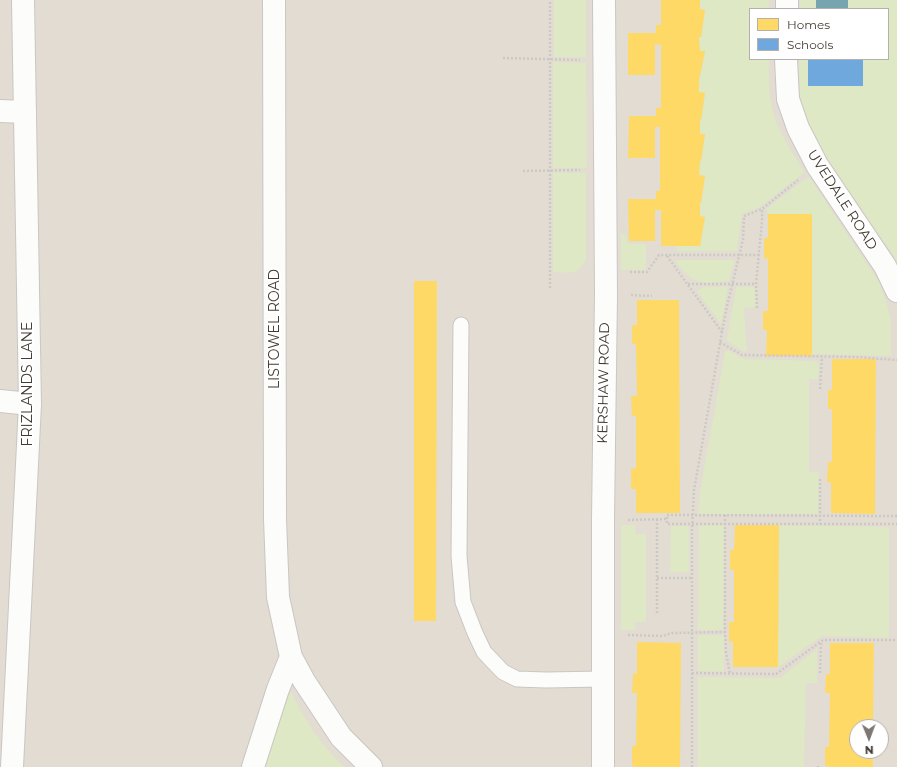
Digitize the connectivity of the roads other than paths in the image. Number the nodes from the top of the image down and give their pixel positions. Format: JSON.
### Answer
{"nodes":[{"id":1,"x":23,"y":0,"type":"edge"},
{"id":2,"x":274,"y":0,"type":"edge"},
{"id":3,"x":604,"y":0,"type":"edge"},
{"id":4,"x":786,"y":60,"type":"edge"},
{"id":5,"x":0,"y":111,"type":"edge"},
{"id":6,"x":24,"y":112,"type":"junction"},
{"id":7,"x":897,"y":291,"type":"edge"},
{"id":8,"x":461,"y":325,"type":"dead end"},
{"id":9,"x":0,"y":402,"type":"edge"},
{"id":10,"x":30,"y":404,"type":"junction"},
{"id":11,"x":291,"y":657,"type":"junction"},
{"id":12,"x":603,"y":679,"type":"junction"},
{"id":13,"x":12,"y":767,"type":"edge"},
{"id":14,"x":253,"y":767,"type":"edge"},
{"id":15,"x":371,"y":767,"type":"edge"},
{"id":16,"x":603,"y":767,"type":"edge"}],
"edges":[{"from":1,"to":6,"type":"street","name":"FRIZLANDS LANE"},
{"from":2,"to":11,"type":"street","name":"LISTOWEL ROAD"},
{"from":3,"to":12,"type":"street","name":"KERSHAW ROAD"},
{"from":4,"to":7,"type":"street","name":"UVEDALE ROAD"},
{"from":5,"to":6,"type":"street"},
{"from":6,"to":10,"type":"street","name":"FRIZLANDS LANE"},
{"from":8,"to":12,"type":"lane"},
{"from":9,"to":10,"type":"street"},
{"from":10,"to":13,"type":"street","name":"FRIZLANDS LANE"},
{"from":11,"to":14,"type":"street"},
{"from":11,"to":15,"type":"street","name":"LISTOWEL ROAD"},
{"from":12,"to":16,"type":"street","name":"KERSHAW ROAD"}]}
